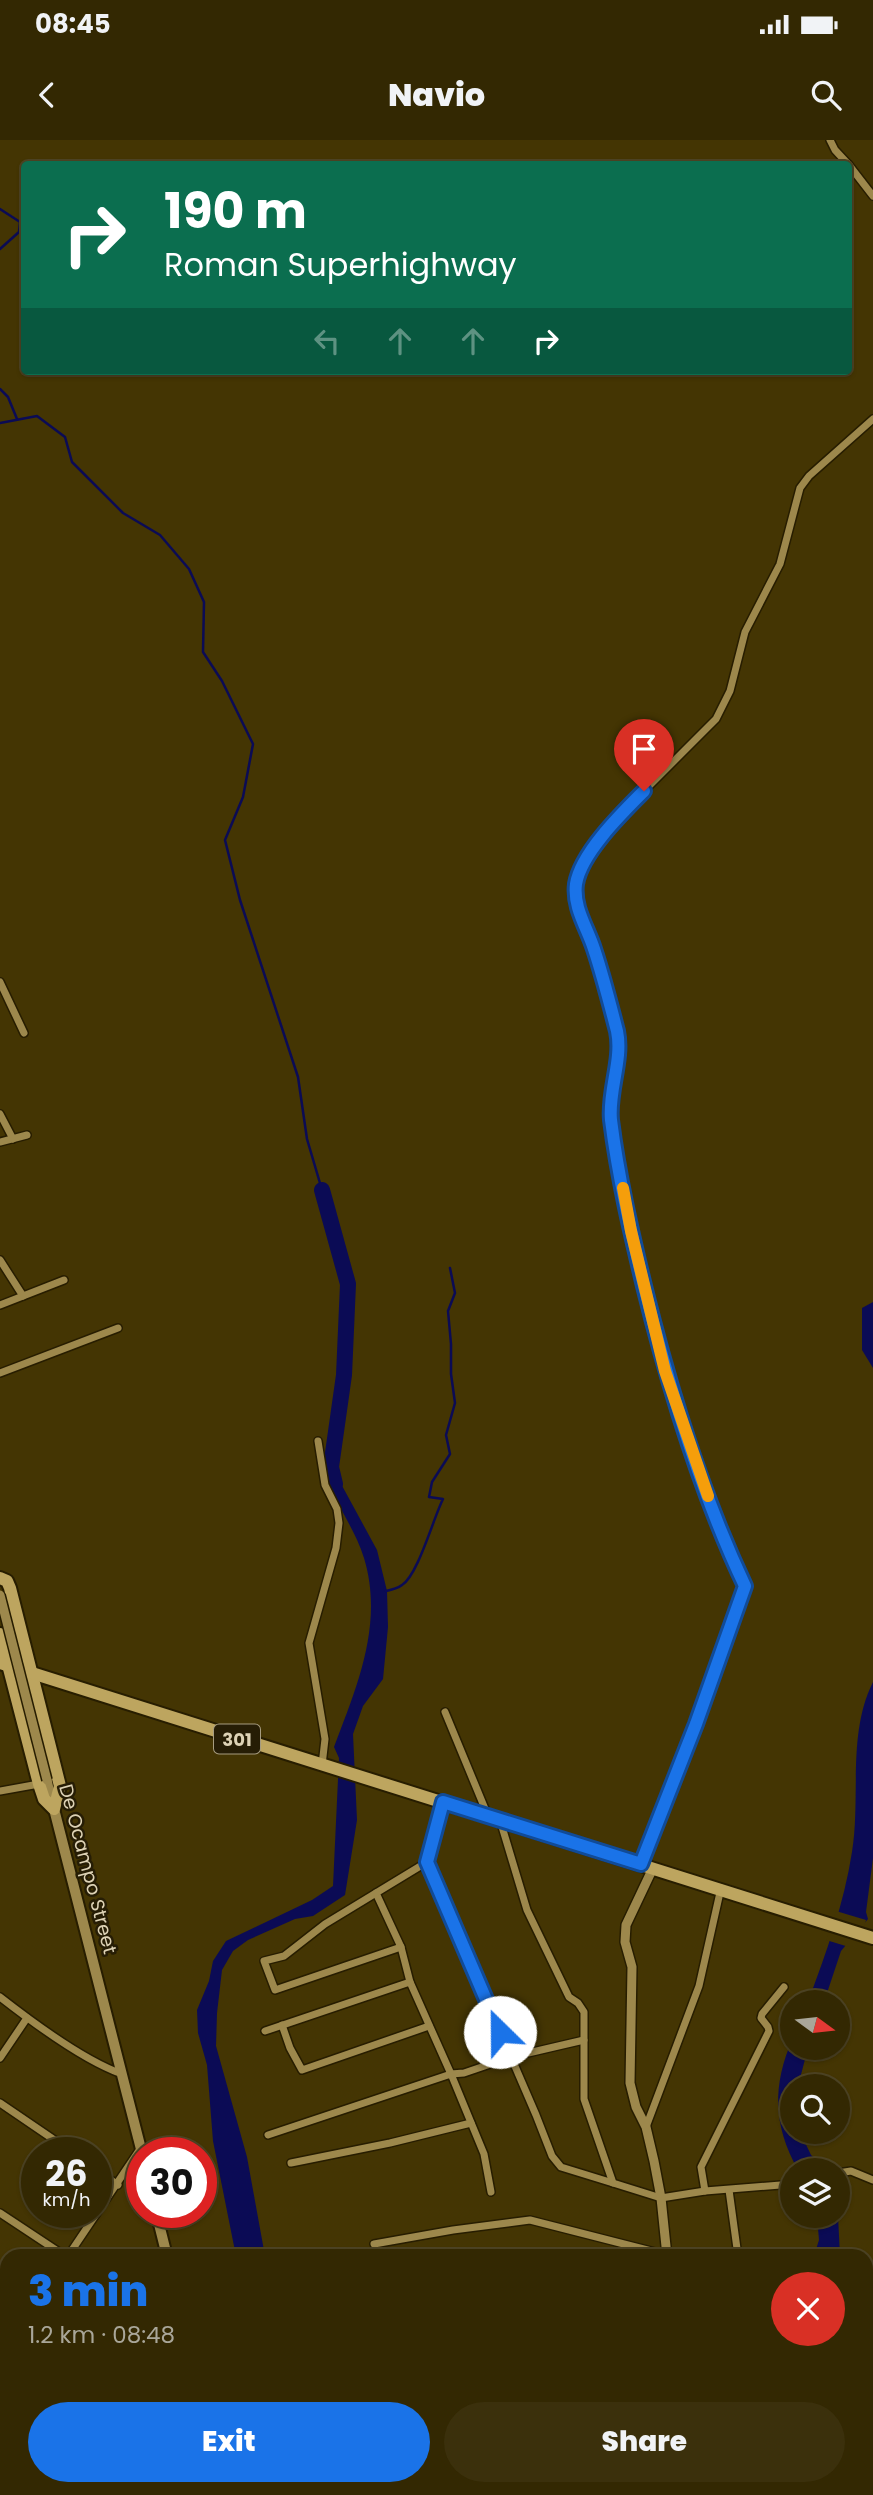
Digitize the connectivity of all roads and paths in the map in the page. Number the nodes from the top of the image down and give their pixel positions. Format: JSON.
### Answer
{"nodes":[{"id":1,"x":830,"y":140,"type":"edge"},
{"id":2,"x":845,"y":161,"type":"edge"},
{"id":3,"x":852,"y":169,"type":"edge"},
{"id":4,"x":873,"y":196,"type":"edge"},
{"id":5,"x":873,"y":419,"type":"edge"},
{"id":6,"x":0,"y":982,"type":"edge"},
{"id":7,"x":24,"y":1033,"type":"dead end"},
{"id":8,"x":0,"y":1114,"type":"edge"},
{"id":9,"x":27,"y":1135,"type":"dead end"},
{"id":10,"x":13,"y":1139,"type":"junction"},
{"id":11,"x":0,"y":1142,"type":"edge"},
{"id":12,"x":0,"y":1259,"type":"edge"},
{"id":13,"x":64,"y":1280,"type":"dead end"},
{"id":14,"x":23,"y":1296,"type":"junction"},
{"id":15,"x":0,"y":1305,"type":"edge"},
{"id":16,"x":118,"y":1328,"type":"dead end"},
{"id":17,"x":0,"y":1373,"type":"edge"},
{"id":18,"x":318,"y":1441,"type":"dead end"},
{"id":19,"x":0,"y":1578,"type":"edge"},
{"id":20,"x":0,"y":1595,"type":"edge"},
{"id":21,"x":0,"y":1634,"type":"edge"},
{"id":22,"x":4,"y":1665,"type":"edge"},
{"id":23,"x":31,"y":1672,"type":"junction"},
{"id":24,"x":444,"y":1712,"type":"dead end"},
{"id":25,"x":328,"y":1767,"type":"junction"},
{"id":26,"x":43,"y":1782,"type":"junction"},
{"id":27,"x":0,"y":1791,"type":"edge"},
{"id":28,"x":443,"y":1802,"type":"junction"},
{"id":29,"x":54,"y":1809,"type":"junction"},
{"id":30,"x":494,"y":1818,"type":"junction"},
{"id":31,"x":427,"y":1862,"type":"junction"},
{"id":32,"x":647,"y":1866,"type":"junction"},
{"id":33,"x":721,"y":1888,"type":"junction"},
{"id":34,"x":376,"y":1893,"type":"junction"},
{"id":35,"x":867,"y":1936,"type":"edge"},
{"id":36,"x":401,"y":1947,"type":"junction"},
{"id":37,"x":410,"y":1982,"type":"junction"},
{"id":38,"x":784,"y":1987,"type":"dead end"},
{"id":39,"x":0,"y":1997,"type":"edge"},
{"id":40,"x":27,"y":2018,"type":"junction"},
{"id":41,"x":282,"y":2025,"type":"junction"},
{"id":42,"x":429,"y":2026,"type":"junction"},
{"id":43,"x":265,"y":2031,"type":"dead end"},
{"id":44,"x":584,"y":2040,"type":"junction"},
{"id":45,"x":511,"y":2057,"type":"junction"},
{"id":46,"x":0,"y":2058,"type":"edge"},
{"id":47,"x":123,"y":2074,"type":"junction"},
{"id":48,"x":451,"y":2074,"type":"junction"},
{"id":49,"x":0,"y":2103,"type":"edge"},
{"id":50,"x":471,"y":2123,"type":"junction"},
{"id":51,"x":646,"y":2127,"type":"junction"},
{"id":52,"x":268,"y":2135,"type":"dead end"},
{"id":53,"x":50,"y":2137,"type":"edge"},
{"id":54,"x":138,"y":2137,"type":"edge"},
{"id":55,"x":291,"y":2163,"type":"dead end"},
{"id":56,"x":850,"y":2171,"type":"edge"},
{"id":57,"x":126,"y":2173,"type":"edge"},
{"id":58,"x":873,"y":2180,"type":"edge"},
{"id":59,"x":112,"y":2181,"type":"edge"},
{"id":60,"x":614,"y":2183,"type":"junction"},
{"id":61,"x":118,"y":2185,"type":"junction"},
{"id":62,"x":780,"y":2185,"type":"edge"},
{"id":63,"x":729,"y":2190,"type":"junction"},
{"id":64,"x":705,"y":2191,"type":"junction"},
{"id":65,"x":491,"y":2192,"type":"dead end"},
{"id":66,"x":661,"y":2198,"type":"junction"},
{"id":67,"x":0,"y":2213,"type":"edge"},
{"id":68,"x":160,"y":2228,"type":"edge"},
{"id":69,"x":374,"y":2244,"type":"dead end"},
{"id":70,"x":56,"y":2249,"type":"edge"},
{"id":71,"x":72,"y":2249,"type":"edge"},
{"id":72,"x":165,"y":2249,"type":"edge"},
{"id":73,"x":644,"y":2249,"type":"edge"},
{"id":74,"x":666,"y":2249,"type":"edge"},
{"id":75,"x":737,"y":2249,"type":"edge"}],
"edges":[{"from":1,"to":2,"type":"street"},
{"from":3,"to":4,"type":"street"},
{"from":5,"to":32,"type":"street"},
{"from":6,"to":7,"type":"street"},
{"from":8,"to":10,"type":"street"},
{"from":9,"to":10,"type":"street"},
{"from":10,"to":11,"type":"street"},
{"from":12,"to":14,"type":"street"},
{"from":13,"to":14,"type":"street"},
{"from":14,"to":15,"type":"street"},
{"from":16,"to":17,"type":"street"},
{"from":18,"to":25,"type":"street"},
{"from":19,"to":23,"type":"main road"},
{"from":20,"to":26,"type":"street","name":"De Ocampo Street","bridge":true},
{"from":21,"to":22,"type":"main road"},
{"from":22,"to":23,"type":"main road","number":"301"},
{"from":22,"to":26,"type":"main road"},
{"from":23,"to":25,"type":"main road","number":"301"},
{"from":23,"to":29,"type":"main road"},
{"from":24,"to":30,"type":"street"},
{"from":25,"to":28,"type":"main road","number":"301"},
{"from":26,"to":27,"type":"street"},
{"from":26,"to":29,"type":"main road"},
{"from":28,"to":30,"type":"main road","number":"301"},
{"from":28,"to":31,"type":"street"},
{"from":29,"to":47,"type":"main road","name":"De Ocampo Street"},
{"from":30,"to":32,"type":"main road","number":"301"},
{"from":30,"to":44,"type":"street"},
{"from":31,"to":34,"type":"street"},
{"from":31,"to":45,"type":"street"},
{"from":32,"to":33,"type":"main road","number":"301"},
{"from":32,"to":51,"type":"street"},
{"from":33,"to":35,"type":"main road","number":"301"},
{"from":33,"to":51,"type":"street"},
{"from":34,"to":36,"type":"street"},
{"from":34,"to":36,"type":"street"},
{"from":36,"to":37,"type":"street"},
{"from":37,"to":41,"type":"street"},
{"from":37,"to":42,"type":"street"},
{"from":38,"to":64,"type":"street"},
{"from":39,"to":40,"type":"street"},
{"from":40,"to":46,"type":"street"},
{"from":40,"to":47,"type":"street"},
{"from":41,"to":42,"type":"street"},
{"from":41,"to":43,"type":"street"},
{"from":42,"to":48,"type":"street"},
{"from":44,"to":45,"type":"street"},
{"from":44,"to":60,"type":"street"},
{"from":45,"to":48,"type":"street"},
{"from":45,"to":60,"type":"street"},
{"from":47,"to":54,"type":"main road","name":"De Ocampo Street"},
{"from":48,"to":50,"type":"street"},
{"from":48,"to":52,"type":"street"},
{"from":49,"to":53,"type":"street"},
{"from":50,"to":55,"type":"street"},
{"from":50,"to":65,"type":"street"},
{"from":51,"to":66,"type":"street"},
{"from":56,"to":58,"type":"street"},
{"from":57,"to":61,"type":"street"},
{"from":59,"to":61,"type":"street"},
{"from":60,"to":66,"type":"street"},
{"from":61,"to":71,"type":"street"},
{"from":62,"to":63,"type":"street"},
{"from":63,"to":64,"type":"street"},
{"from":63,"to":75,"type":"street"},
{"from":64,"to":66,"type":"street"},
{"from":66,"to":74,"type":"street"},
{"from":67,"to":70,"type":"street"},
{"from":68,"to":72,"type":"main road"},
{"from":69,"to":73,"type":"street"}]}
